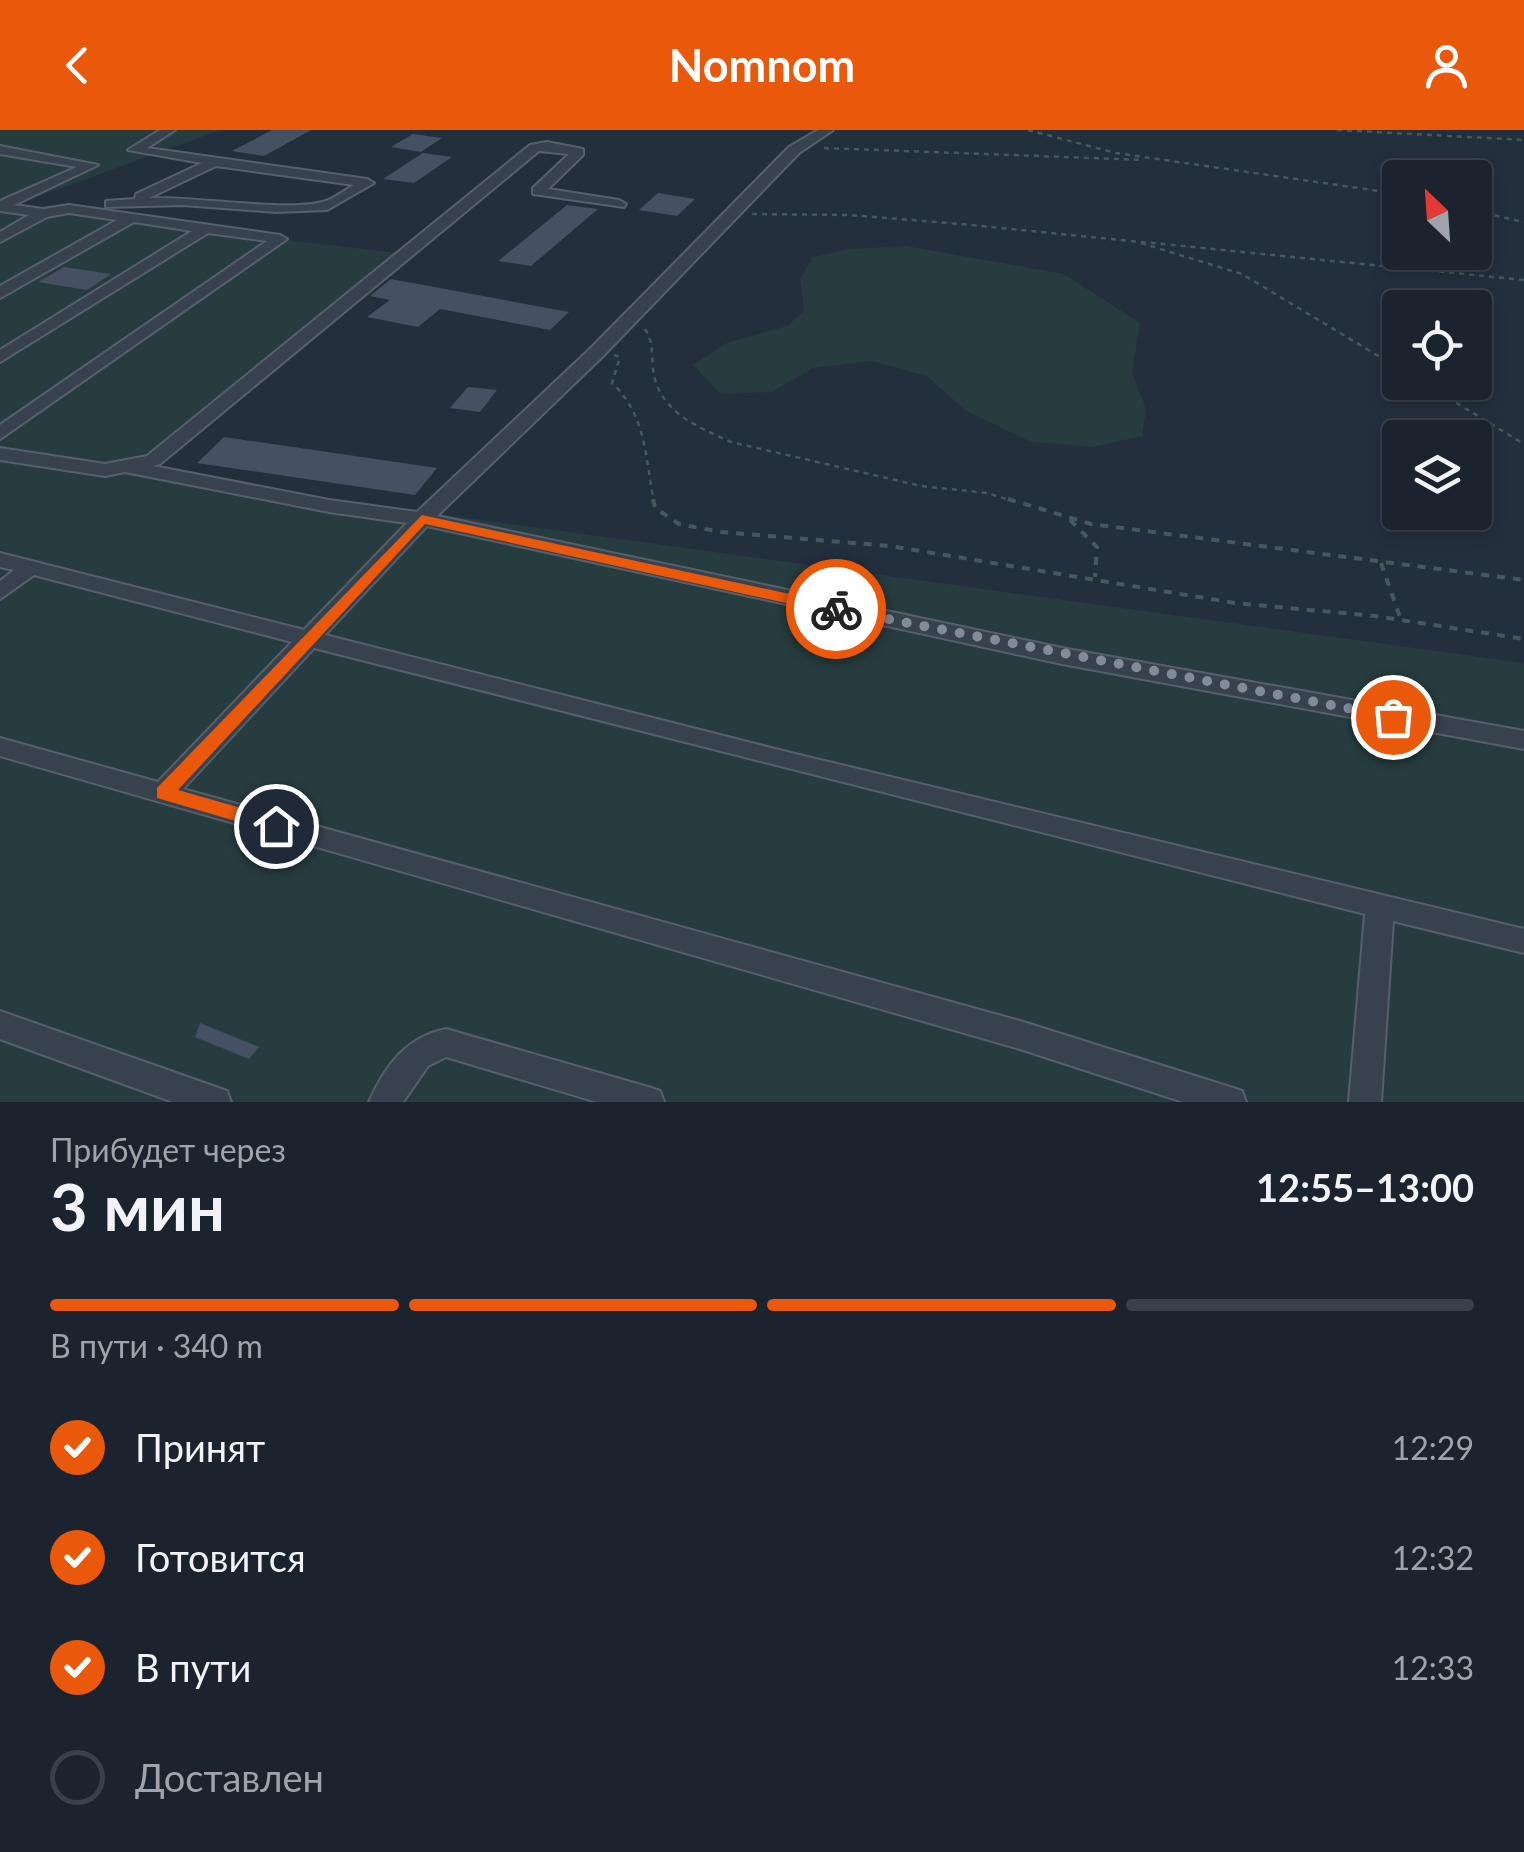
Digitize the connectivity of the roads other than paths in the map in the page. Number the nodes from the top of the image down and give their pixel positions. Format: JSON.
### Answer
{"nodes":[{"id":1,"x":169,"y":130,"type":"edge"},
{"id":2,"x":827,"y":130,"type":"edge"},
{"id":3,"x":0,"y":150,"type":"edge"},
{"id":4,"x":213,"y":163,"type":"junction"},
{"id":5,"x":111,"y":204,"type":"junction"},
{"id":6,"x":619,"y":204,"type":"dead end"},
{"id":7,"x":0,"y":207,"type":"edge"},
{"id":8,"x":84,"y":212,"type":"junction"},
{"id":9,"x":43,"y":213,"type":"junction"},
{"id":10,"x":131,"y":218,"type":"junction"},
{"id":11,"x":205,"y":229,"type":"junction"},
{"id":12,"x":0,"y":238,"type":"edge"},
{"id":13,"x":0,"y":293,"type":"edge"},
{"id":14,"x":0,"y":357,"type":"edge"},
{"id":15,"x":0,"y":432,"type":"edge"},
{"id":16,"x":0,"y":454,"type":"edge"},
{"id":17,"x":130,"y":468,"type":"junction"},
{"id":18,"x":422,"y":519,"type":"junction"},
{"id":19,"x":0,"y":560,"type":"edge"},
{"id":20,"x":30,"y":568,"type":"junction"},
{"id":21,"x":0,"y":592,"type":"edge"},
{"id":22,"x":309,"y":640,"type":"junction"},
{"id":23,"x":1524,"y":740,"type":"edge"},
{"id":24,"x":0,"y":747,"type":"edge"},
{"id":25,"x":164,"y":793,"type":"junction"},
{"id":26,"x":1380,"y":906,"type":"junction"},
{"id":27,"x":1524,"y":941,"type":"edge"},
{"id":28,"x":0,"y":1026,"type":"edge"},
{"id":29,"x":215,"y":1102,"type":"edge"},
{"id":30,"x":385,"y":1102,"type":"edge"},
{"id":31,"x":648,"y":1102,"type":"edge"},
{"id":32,"x":1230,"y":1102,"type":"edge"},
{"id":33,"x":1365,"y":1102,"type":"edge"}],
"edges":[{"from":1,"to":4,"type":"street"},
{"from":2,"to":18,"type":"street"},
{"from":3,"to":7,"type":"street"},
{"from":4,"to":5,"type":"street"},
{"from":4,"to":5,"type":"street"},
{"from":5,"to":8,"type":"street"},
{"from":6,"to":17,"type":"street"},
{"from":7,"to":9,"type":"street"},
{"from":8,"to":9,"type":"street"},
{"from":8,"to":10,"type":"street"},
{"from":9,"to":12,"type":"street"},
{"from":10,"to":11,"type":"street"},
{"from":10,"to":13,"type":"street"},
{"from":11,"to":14,"type":"street"},
{"from":11,"to":15,"type":"street"},
{"from":16,"to":17,"type":"street"},
{"from":17,"to":18,"type":"street"},
{"from":18,"to":22,"type":"street"},
{"from":18,"to":23,"type":"street"},
{"from":19,"to":20,"type":"street"},
{"from":20,"to":21,"type":"street"},
{"from":20,"to":22,"type":"street"},
{"from":22,"to":25,"type":"street"},
{"from":22,"to":26,"type":"street"},
{"from":24,"to":25,"type":"street"},
{"from":25,"to":32,"type":"street"},
{"from":26,"to":27,"type":"street"},
{"from":26,"to":33,"type":"street"},
{"from":28,"to":29,"type":"street"},
{"from":30,"to":31,"type":"street"}]}
